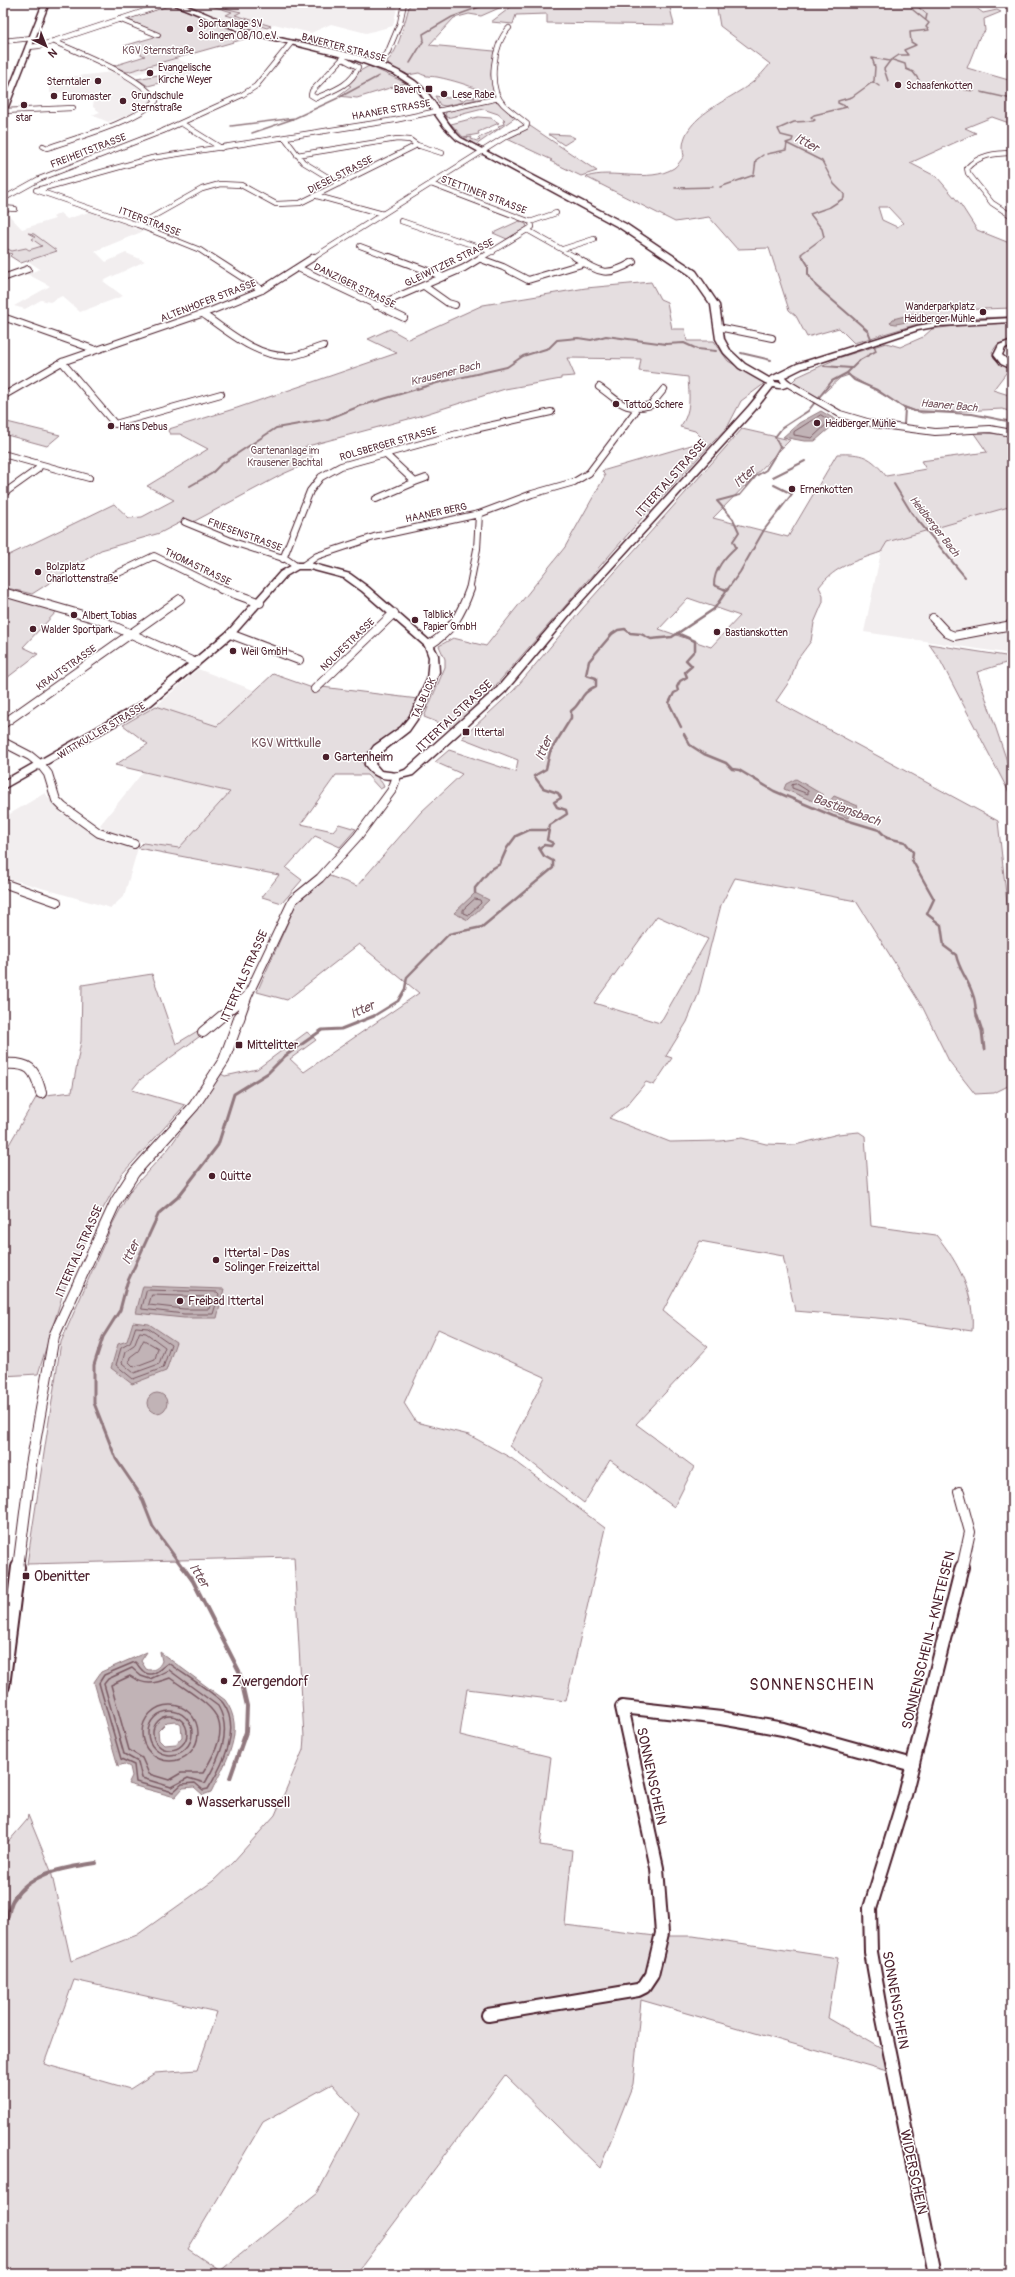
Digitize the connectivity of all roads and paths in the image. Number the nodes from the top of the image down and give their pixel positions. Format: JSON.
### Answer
{"nodes":[{"id":1,"x":46,"y":3,"type":"edge"},
{"id":2,"x":169,"y":3,"type":"edge"},
{"id":3,"x":173,"y":3,"type":"edge"},
{"id":4,"x":404,"y":3,"type":"edge"},
{"id":5,"x":119,"y":19,"type":"junction"},
{"id":6,"x":510,"y":28,"type":"dead end"},
{"id":7,"x":158,"y":35,"type":"dead end"},
{"id":8,"x":32,"y":38,"type":"junction"},
{"id":9,"x":3,"y":41,"type":"edge"},
{"id":10,"x":53,"y":41,"type":"junction"},
{"id":11,"x":292,"y":43,"type":"junction"},
{"id":12,"x":28,"y":47,"type":"junction"},
{"id":13,"x":1012,"y":51,"type":"edge"},
{"id":14,"x":1012,"y":56,"type":"edge"},
{"id":15,"x":344,"y":58,"type":"junction"},
{"id":16,"x":373,"y":64,"type":"junction"},
{"id":17,"x":499,"y":98,"type":"junction"},
{"id":18,"x":73,"y":108,"type":"dead end"},
{"id":19,"x":3,"y":111,"type":"edge"},
{"id":20,"x":437,"y":111,"type":"junction"},
{"id":21,"x":181,"y":123,"type":"junction"},
{"id":22,"x":285,"y":138,"type":"junction"},
{"id":23,"x":417,"y":145,"type":"junction"},
{"id":24,"x":43,"y":146,"type":"dead end"},
{"id":25,"x":221,"y":148,"type":"junction"},
{"id":26,"x":442,"y":153,"type":"dead end"},
{"id":27,"x":1012,"y":153,"type":"edge"},
{"id":28,"x":485,"y":154,"type":"junction"},
{"id":29,"x":297,"y":155,"type":"junction"},
{"id":30,"x":339,"y":184,"type":"junction"},
{"id":31,"x":431,"y":184,"type":"junction"},
{"id":32,"x":23,"y":187,"type":"junction"},
{"id":33,"x":37,"y":190,"type":"junction"},
{"id":34,"x":317,"y":196,"type":"junction"},
{"id":35,"x":3,"y":198,"type":"edge"},
{"id":36,"x":3,"y":208,"type":"edge"},
{"id":37,"x":15,"y":209,"type":"dead end"},
{"id":38,"x":556,"y":213,"type":"dead end"},
{"id":39,"x":383,"y":214,"type":"junction"},
{"id":40,"x":1012,"y":216,"type":"edge"},
{"id":41,"x":401,"y":221,"type":"dead end"},
{"id":42,"x":530,"y":222,"type":"junction"},
{"id":43,"x":138,"y":225,"type":"junction"},
{"id":44,"x":529,"y":231,"type":"junction"},
{"id":45,"x":594,"y":239,"type":"dead end"},
{"id":46,"x":360,"y":246,"type":"dead end"},
{"id":47,"x":563,"y":249,"type":"junction"},
{"id":48,"x":493,"y":252,"type":"junction"},
{"id":49,"x":481,"y":259,"type":"junction"},
{"id":50,"x":633,"y":262,"type":"dead end"},
{"id":51,"x":585,"y":264,"type":"junction"},
{"id":52,"x":298,"y":268,"type":"junction"},
{"id":53,"x":28,"y":269,"type":"dead end"},
{"id":54,"x":444,"y":277,"type":"junction"},
{"id":55,"x":3,"y":278,"type":"edge"},
{"id":56,"x":424,"y":286,"type":"junction"},
{"id":57,"x":262,"y":290,"type":"junction"},
{"id":58,"x":455,"y":305,"type":"dead end"},
{"id":59,"x":376,"y":306,"type":"junction"},
{"id":60,"x":203,"y":314,"type":"junction"},
{"id":61,"x":3,"y":317,"type":"edge"},
{"id":62,"x":404,"y":318,"type":"dead end"},
{"id":63,"x":1012,"y":320,"type":"edge"},
{"id":64,"x":718,"y":327,"type":"junction"},
{"id":65,"x":772,"y":338,"type":"dead end"},
{"id":66,"x":1012,"y":342,"type":"edge"},
{"id":67,"x":323,"y":346,"type":"dead end"},
{"id":68,"x":96,"y":350,"type":"junction"},
{"id":69,"x":62,"y":362,"type":"junction"},
{"id":70,"x":1012,"y":367,"type":"edge"},
{"id":71,"x":778,"y":382,"type":"junction"},
{"id":72,"x":599,"y":387,"type":"dead end"},
{"id":73,"x":664,"y":389,"type":"dead end"},
{"id":74,"x":222,"y":394,"type":"dead end"},
{"id":75,"x":3,"y":396,"type":"edge"},
{"id":76,"x":634,"y":407,"type":"junction"},
{"id":77,"x":551,"y":412,"type":"dead end"},
{"id":78,"x":1012,"y":433,"type":"edge"},
{"id":79,"x":384,"y":453,"type":"junction"},
{"id":80,"x":3,"y":454,"type":"edge"},
{"id":81,"x":40,"y":465,"type":"junction"},
{"id":82,"x":89,"y":478,"type":"dead end"},
{"id":83,"x":426,"y":478,"type":"dead end"},
{"id":84,"x":415,"y":482,"type":"junction"},
{"id":85,"x":3,"y":494,"type":"edge"},
{"id":86,"x":376,"y":499,"type":"dead end"},
{"id":87,"x":479,"y":514,"type":"junction"},
{"id":88,"x":185,"y":522,"type":"dead end"},
{"id":89,"x":283,"y":558,"type":"junction"},
{"id":90,"x":300,"y":566,"type":"junction"},
{"id":91,"x":108,"y":578,"type":"dead end"},
{"id":92,"x":3,"y":592,"type":"edge"},
{"id":93,"x":180,"y":599,"type":"dead end"},
{"id":94,"x":260,"y":603,"type":"junction"},
{"id":95,"x":394,"y":613,"type":"junction"},
{"id":96,"x":933,"y":618,"type":"dead end"},
{"id":97,"x":1012,"y":625,"type":"edge"},
{"id":98,"x":130,"y":634,"type":"junction"},
{"id":99,"x":230,"y":634,"type":"junction"},
{"id":100,"x":429,"y":645,"type":"junction"},
{"id":101,"x":299,"y":660,"type":"dead end"},
{"id":102,"x":196,"y":663,"type":"junction"},
{"id":103,"x":315,"y":689,"type":"dead end"},
{"id":104,"x":3,"y":724,"type":"edge"},
{"id":105,"x":3,"y":742,"type":"edge"},
{"id":106,"x":41,"y":765,"type":"junction"},
{"id":107,"x":397,"y":776,"type":"junction"},
{"id":108,"x":3,"y":786,"type":"edge"},
{"id":109,"x":134,"y":844,"type":"dead end"},
{"id":110,"x":3,"y":883,"type":"edge"},
{"id":111,"x":57,"y":902,"type":"dead end"},
{"id":112,"x":248,"y":995,"type":"junction"},
{"id":113,"x":203,"y":1032,"type":"dead end"},
{"id":114,"x":3,"y":1064,"type":"edge"},
{"id":115,"x":41,"y":1093,"type":"dead end"},
{"id":116,"x":959,"y":1492,"type":"dead end"},
{"id":117,"x":3,"y":1686,"type":"edge"},
{"id":118,"x":913,"y":1765,"type":"junction"},
{"id":119,"x":905,"y":1795,"type":"joint"},
{"id":120,"x":488,"y":2015,"type":"dead end"},
{"id":121,"x":894,"y":2071,"type":"joint"},
{"id":122,"x":935,"y":2274,"type":"edge"}],
"edges":[{"from":1,"to":8,"type":"main road"},
{"from":2,"to":5,"type":"street"},
{"from":3,"to":11,"type":"main road","name":"BAVERTER STRASSE"},
{"from":4,"to":16,"type":"street"},
{"from":5,"to":7,"type":"street"},
{"from":5,"to":10,"type":"street"},
{"from":6,"to":17,"type":"street"},
{"from":8,"to":9,"type":"street"},
{"from":8,"to":12,"type":"main road"},
{"from":10,"to":12,"type":"street"},
{"from":10,"to":24,"type":"street"},
{"from":11,"to":15,"type":"main road","name":"BAVERTER STRASSE"},
{"from":11,"to":21,"type":"street","name":"FREIHEITSTRASSE"},
{"from":12,"to":19,"type":"main road"},
{"from":13,"to":14,"type":"street"},
{"from":15,"to":15,"type":"street"},
{"from":15,"to":16,"type":"main road","name":"BAVERTER STRASSE"},
{"from":16,"to":20,"type":"main road","name":"BAVERTER STRASSE"},
{"from":17,"to":20,"type":"street"},
{"from":17,"to":28,"type":"street"},
{"from":18,"to":19,"type":"street"},
{"from":20,"to":22,"type":"street","name":"HAANER STRASSE"},
{"from":20,"to":28,"type":"main road","name":"HAANER STRASSE"},
{"from":21,"to":25,"type":"street"},
{"from":21,"to":32,"type":"street","name":"FREIHEITSTRASSE"},
{"from":22,"to":25,"type":"street","name":"HAANER STRASSE"},
{"from":22,"to":29,"type":"street"},
{"from":23,"to":26,"type":"street","name":"DIESELSTRASSE"},
{"from":23,"to":29,"type":"street","name":"DIESELSTRASSE"},
{"from":23,"to":30,"type":"street","name":"DIESELSTRASSE"},
{"from":25,"to":33,"type":"street","name":"HAANER STRASSE"},
{"from":27,"to":40,"type":"street"},
{"from":28,"to":31,"type":"street","name":"ALTENHOFER STRASSE"},
{"from":28,"to":64,"type":"main road","name":"HAANER STRASSE"},
{"from":29,"to":30,"type":"street"},
{"from":30,"to":34,"type":"street","name":"DIESELSTRASSE"},
{"from":31,"to":39,"type":"street","name":"ALTENHOFER STRASSE"},
{"from":31,"to":42,"type":"street","name":"STETTINER STRASSE"},
{"from":32,"to":33,"type":"street","name":"ITTERSTRASSE"},
{"from":32,"to":35,"type":"street","name":"FREIHEITSTRASSE"},
{"from":33,"to":43,"type":"street","name":"ITTERSTRASSE"},
{"from":34,"to":39,"type":"street"},
{"from":34,"to":43,"type":"street","name":"DIESELSTRASSE"},
{"from":36,"to":37,"type":"street"},
{"from":38,"to":42,"type":"street","name":"STETTINER STRASSE"},
{"from":39,"to":52,"type":"street","name":"ALTENHOFER STRASSE"},
{"from":41,"to":48,"type":"street"},
{"from":42,"to":44,"type":"street","name":"STETTINER STRASSE"},
{"from":43,"to":57,"type":"street","name":"ITTERSTRASSE"},
{"from":44,"to":47,"type":"street","name":"STETTINER STRASSE"},
{"from":44,"to":48,"type":"street","name":"GLEIWITZER STRASSE"},
{"from":45,"to":47,"type":"street"},
{"from":46,"to":54,"type":"street"},
{"from":47,"to":51,"type":"street","name":"STETTINER STRASSE"},
{"from":48,"to":49,"type":"street","name":"GLEIWITZER STRASSE"},
{"from":49,"to":51,"type":"street"},
{"from":49,"to":54,"type":"street","name":"GLEIWITZER STRASSE"},
{"from":50,"to":51,"type":"street","name":"STETTINER STRASSE"},
{"from":52,"to":57,"type":"street","name":"ALTENHOFER STRASSE"},
{"from":52,"to":59,"type":"street","name":"DANZIGER STRASSE"},
{"from":53,"to":55,"type":"street"},
{"from":54,"to":56,"type":"street","name":"GLEIWITZER STRASSE"},
{"from":56,"to":58,"type":"street"},
{"from":56,"to":59,"type":"street","name":"GLEIWITZER STRASSE"},
{"from":57,"to":60,"type":"street","name":"ALTENHOFER STRASSE"},
{"from":59,"to":62,"type":"street","name":"DANZIGER STRASSE"},
{"from":60,"to":67,"type":"street"},
{"from":60,"to":68,"type":"street","name":"ALTENHOFER STRASSE"},
{"from":61,"to":68,"type":"street"},
{"from":63,"to":71,"type":"main road","name":"ITTERTALSTRASSE"},
{"from":64,"to":65,"type":"street"},
{"from":64,"to":71,"type":"main road","name":"HAANER STRASSE"},
{"from":66,"to":70,"type":"main road"},
{"from":68,"to":69,"type":"street","name":"ALTENHOFER STRASSE"},
{"from":69,"to":74,"type":"street"},
{"from":69,"to":75,"type":"street","name":"ALTENHOFER STRASSE"},
{"from":71,"to":78,"type":"street","name":"HAANER STRASSE"},
{"from":71,"to":107,"type":"main road","name":"ITTERTALSTRASSE"},
{"from":72,"to":76,"type":"street"},
{"from":73,"to":76,"type":"street"},
{"from":76,"to":87,"type":"street","name":"HAANER BERG"},
{"from":77,"to":79,"type":"street","name":"ROLSBERGER STRASSE"},
{"from":79,"to":84,"type":"street"},
{"from":79,"to":89,"type":"street","name":"ROLSBERGER STRASSE"},
{"from":80,"to":81,"type":"street"},
{"from":81,"to":82,"type":"street"},
{"from":81,"to":85,"type":"street"},
{"from":83,"to":84,"type":"street"},
{"from":84,"to":86,"type":"street"},
{"from":87,"to":90,"type":"street","name":"HAANER BERG"},
{"from":87,"to":100,"type":"street"},
{"from":88,"to":89,"type":"street","name":"FRIESENSTRASSE"},
{"from":89,"to":90,"type":"street","name":"FRIESENSTRASSE"},
{"from":90,"to":94,"type":"main road","name":"WITTKULLER STRASSE"},
{"from":90,"to":95,"type":"main road","name":"TALBLICK"},
{"from":91,"to":94,"type":"street","name":"THOMASTRASSE"},
{"from":92,"to":98,"type":"street"},
{"from":93,"to":98,"type":"street","name":"KRAUTSTRASSE"},
{"from":94,"to":99,"type":"main road","name":"WITTKULLER STRASSE"},
{"from":95,"to":100,"type":"main road","name":"TALBLICK"},
{"from":95,"to":103,"type":"street","name":"NOLDESTRASSE"},
{"from":96,"to":97,"type":"street"},
{"from":98,"to":102,"type":"street"},
{"from":98,"to":104,"type":"street","name":"KRAUTSTRASSE"},
{"from":99,"to":101,"type":"street"},
{"from":99,"to":102,"type":"main road","name":"WITTKULLER STRASSE"},
{"from":100,"to":107,"type":"main road","name":"TALBLICK"},
{"from":102,"to":106,"type":"main road","name":"WITTKULLER STRASSE"},
{"from":105,"to":106,"type":"street"},
{"from":106,"to":108,"type":"main road","name":"WITTKULLER STRASSE"},
{"from":106,"to":109,"type":"street"},
{"from":107,"to":112,"type":"street","name":"ITTERTALSTRASSE"},
{"from":110,"to":111,"type":"street"},
{"from":112,"to":113,"type":"street"},
{"from":112,"to":117,"type":"street","name":"ITTERTALSTRASSE"},
{"from":114,"to":115,"type":"street"},
{"from":116,"to":118,"type":"street","name":"SONNENSCHEIN – KNETEISEN"},
{"from":118,"to":119,"type":"street","name":"SONNENSCHEIN – KNETEISEN"},
{"from":118,"to":120,"type":"street","name":"SONNENSCHEIN"},
{"from":119,"to":121,"type":"street","name":"SONNENSCHEIN"},
{"from":121,"to":122,"type":"street","name":"WIDERSCHEIN"}]}
